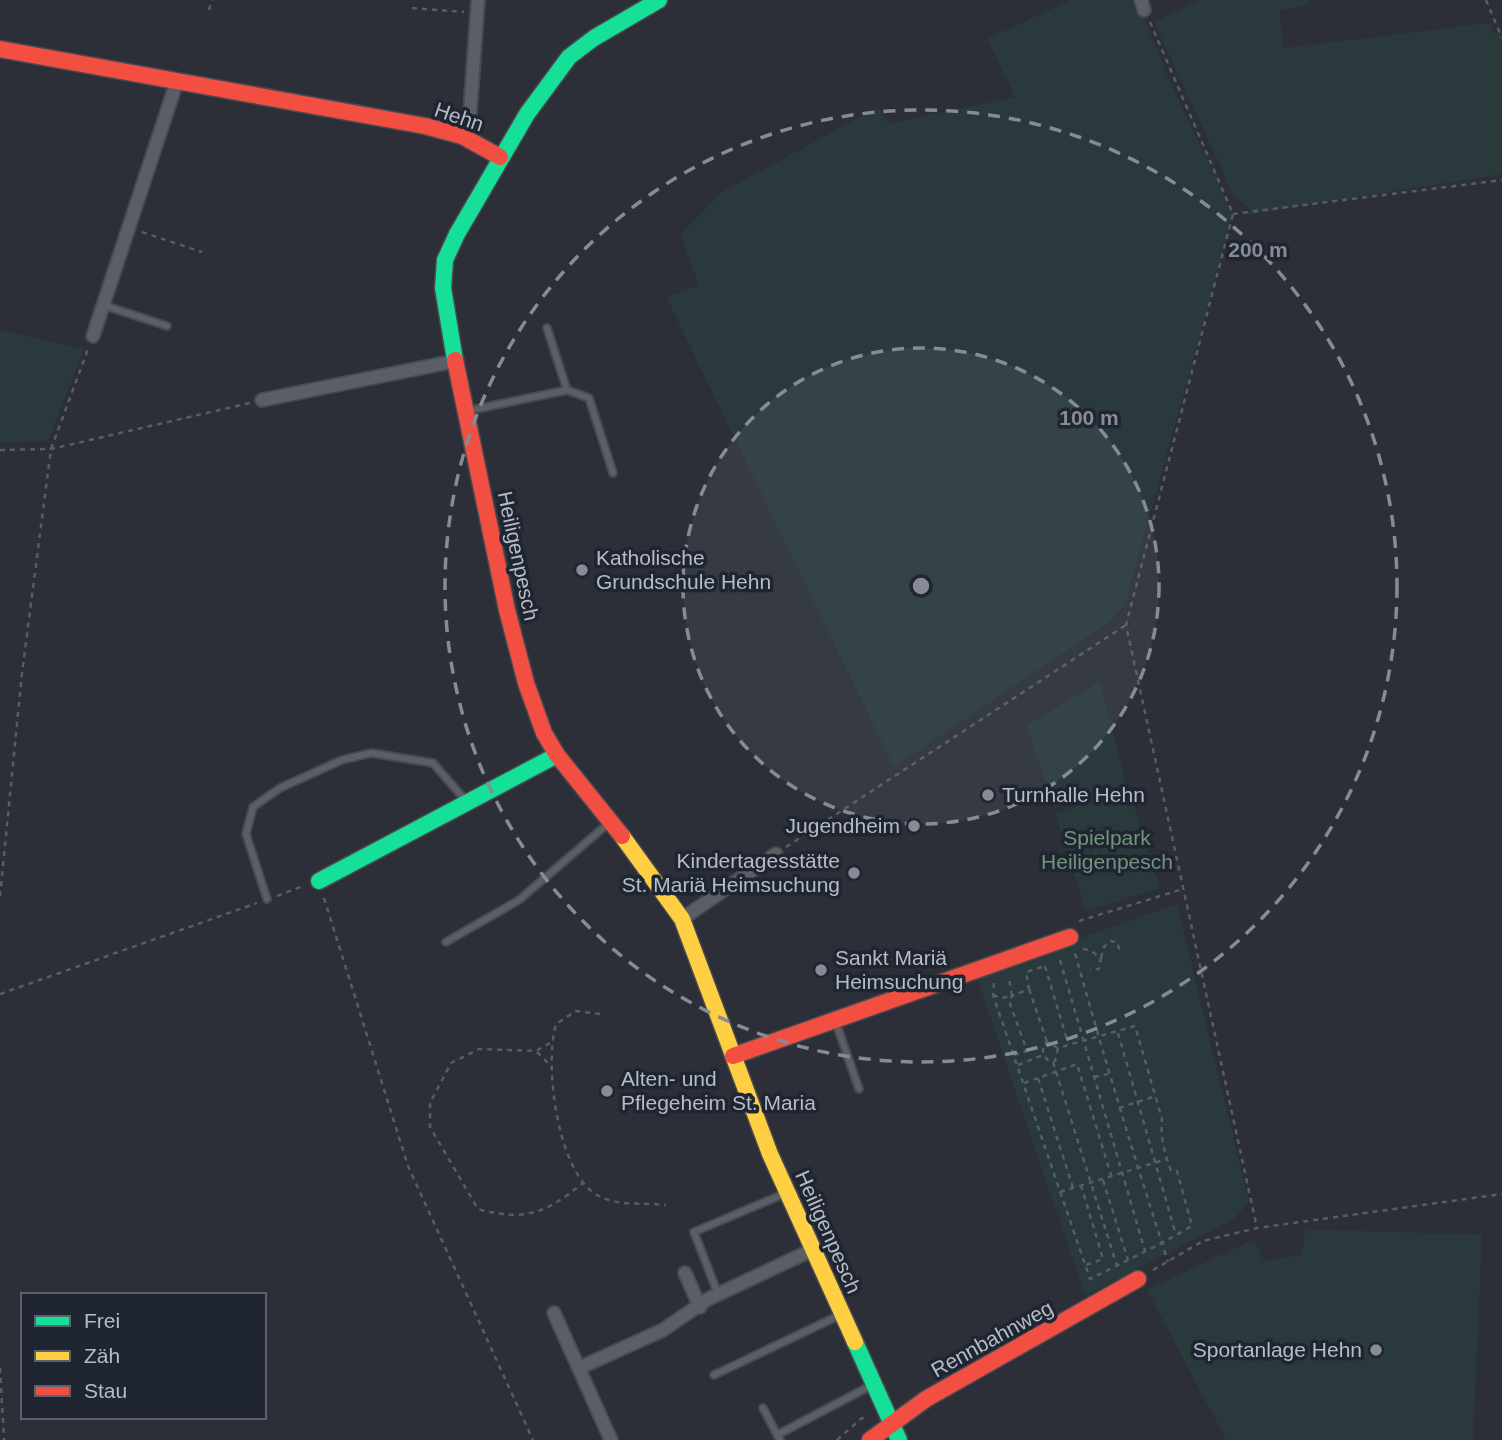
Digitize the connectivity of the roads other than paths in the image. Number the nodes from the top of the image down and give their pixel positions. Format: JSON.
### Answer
{"nodes":[{"id":1,"x":659,"y":0,"type":"edge"},
{"id":2,"x":478,"y":6,"type":"edge"},
{"id":3,"x":0,"y":49,"type":"edge"},
{"id":4,"x":177,"y":81,"type":"junction"},
{"id":5,"x":461,"y":136,"type":"junction"},
{"id":6,"x":500,"y":157,"type":"junction"},
{"id":7,"x":103,"y":305,"type":"junction"},
{"id":8,"x":167,"y":326,"type":"dead end"},
{"id":9,"x":547,"y":328,"type":"dead end"},
{"id":10,"x":93,"y":336,"type":"road end"},
{"id":11,"x":455,"y":361,"type":"junction"},
{"id":12,"x":567,"y":390,"type":"junction"},
{"id":13,"x":262,"y":400,"type":"road end"},
{"id":14,"x":466,"y":411,"type":"junction"},
{"id":15,"x":613,"y":473,"type":"dead end"},
{"id":16,"x":557,"y":755,"type":"junction"},
{"id":17,"x":467,"y":802,"type":"junction"},
{"id":18,"x":611,"y":821,"type":"junction"},
{"id":19,"x":776,"y":854,"type":"road end"},
{"id":20,"x":319,"y":881,"type":"road end"},
{"id":21,"x":267,"y":899,"type":"road end"},
{"id":22,"x":682,"y":919,"type":"junction"},
{"id":23,"x":446,"y":942,"type":"dead end"},
{"id":24,"x":1072,"y":944,"type":"road end"},
{"id":25,"x":835,"y":1021,"type":"junction"},
{"id":26,"x":733,"y":1056,"type":"junction"},
{"id":27,"x":859,"y":1088,"type":"dead end"},
{"id":28,"x":787,"y":1192,"type":"junction"},
{"id":29,"x":812,"y":1250,"type":"junction"},
{"id":30,"x":685,"y":1273,"type":"dead end"},
{"id":31,"x":1138,"y":1279,"type":"road end"},
{"id":32,"x":718,"y":1294,"type":"junction"},
{"id":33,"x":700,"y":1307,"type":"junction"},
{"id":34,"x":554,"y":1313,"type":"dead end"},
{"id":35,"x":842,"y":1314,"type":"junction"},
{"id":36,"x":579,"y":1368,"type":"junction"},
{"id":37,"x":714,"y":1375,"type":"dead end"},
{"id":38,"x":874,"y":1384,"type":"junction"},
{"id":39,"x":763,"y":1408,"type":"dead end"},
{"id":40,"x":891,"y":1423,"type":"junction"},
{"id":41,"x":779,"y":1438,"type":"edge"},
{"id":42,"x":611,"y":1440,"type":"edge"},
{"id":43,"x":870,"y":1440,"type":"edge"},
{"id":44,"x":899,"y":1440,"type":"edge"}],
"edges":[{"from":1,"to":6,"type":"street","name":"Hehn"},
{"from":2,"to":5,"type":"street"},
{"from":3,"to":4,"type":"street","name":"Hehn"},
{"from":4,"to":5,"type":"street","name":"Hehn"},
{"from":4,"to":7,"type":"street"},
{"from":5,"to":6,"type":"street","name":"Hehn"},
{"from":6,"to":11,"type":"street","name":"Heiligenpesch"},
{"from":7,"to":8,"type":"lane"},
{"from":7,"to":10,"type":"street"},
{"from":9,"to":12,"type":"lane"},
{"from":11,"to":13,"type":"street"},
{"from":11,"to":14,"type":"street","name":"Heiligenpesch"},
{"from":12,"to":14,"type":"lane"},
{"from":12,"to":15,"type":"lane"},
{"from":14,"to":16,"type":"street","name":"Heiligenpesch"},
{"from":16,"to":17,"type":"street"},
{"from":16,"to":18,"type":"street","name":"Heiligenpesch"},
{"from":17,"to":20,"type":"street"},
{"from":17,"to":21,"type":"lane"},
{"from":18,"to":22,"type":"street","name":"Heiligenpesch"},
{"from":18,"to":23,"type":"lane"},
{"from":19,"to":22,"type":"street"},
{"from":22,"to":26,"type":"street","name":"Heiligenpesch"},
{"from":24,"to":25,"type":"street"},
{"from":25,"to":26,"type":"street"},
{"from":25,"to":27,"type":"lane"},
{"from":26,"to":28,"type":"street","name":"Heiligenpesch"},
{"from":28,"to":29,"type":"street","name":"Heiligenpesch"},
{"from":28,"to":32,"type":"lane"},
{"from":29,"to":32,"type":"street"},
{"from":29,"to":35,"type":"street","name":"Heiligenpesch"},
{"from":30,"to":33,"type":"street"},
{"from":31,"to":40,"type":"street","name":"Rennbahnweg"},
{"from":32,"to":33,"type":"street"},
{"from":33,"to":36,"type":"street"},
{"from":34,"to":36,"type":"street"},
{"from":35,"to":37,"type":"lane"},
{"from":35,"to":38,"type":"street","name":"Heiligenpesch"},
{"from":36,"to":42,"type":"street"},
{"from":38,"to":40,"type":"street","name":"Heiligenpesch"},
{"from":38,"to":41,"type":"lane"},
{"from":39,"to":41,"type":"lane"},
{"from":40,"to":43,"type":"street","name":"Rennbahnweg"},
{"from":40,"to":44,"type":"street","name":"Heiligenpesch"}]}
